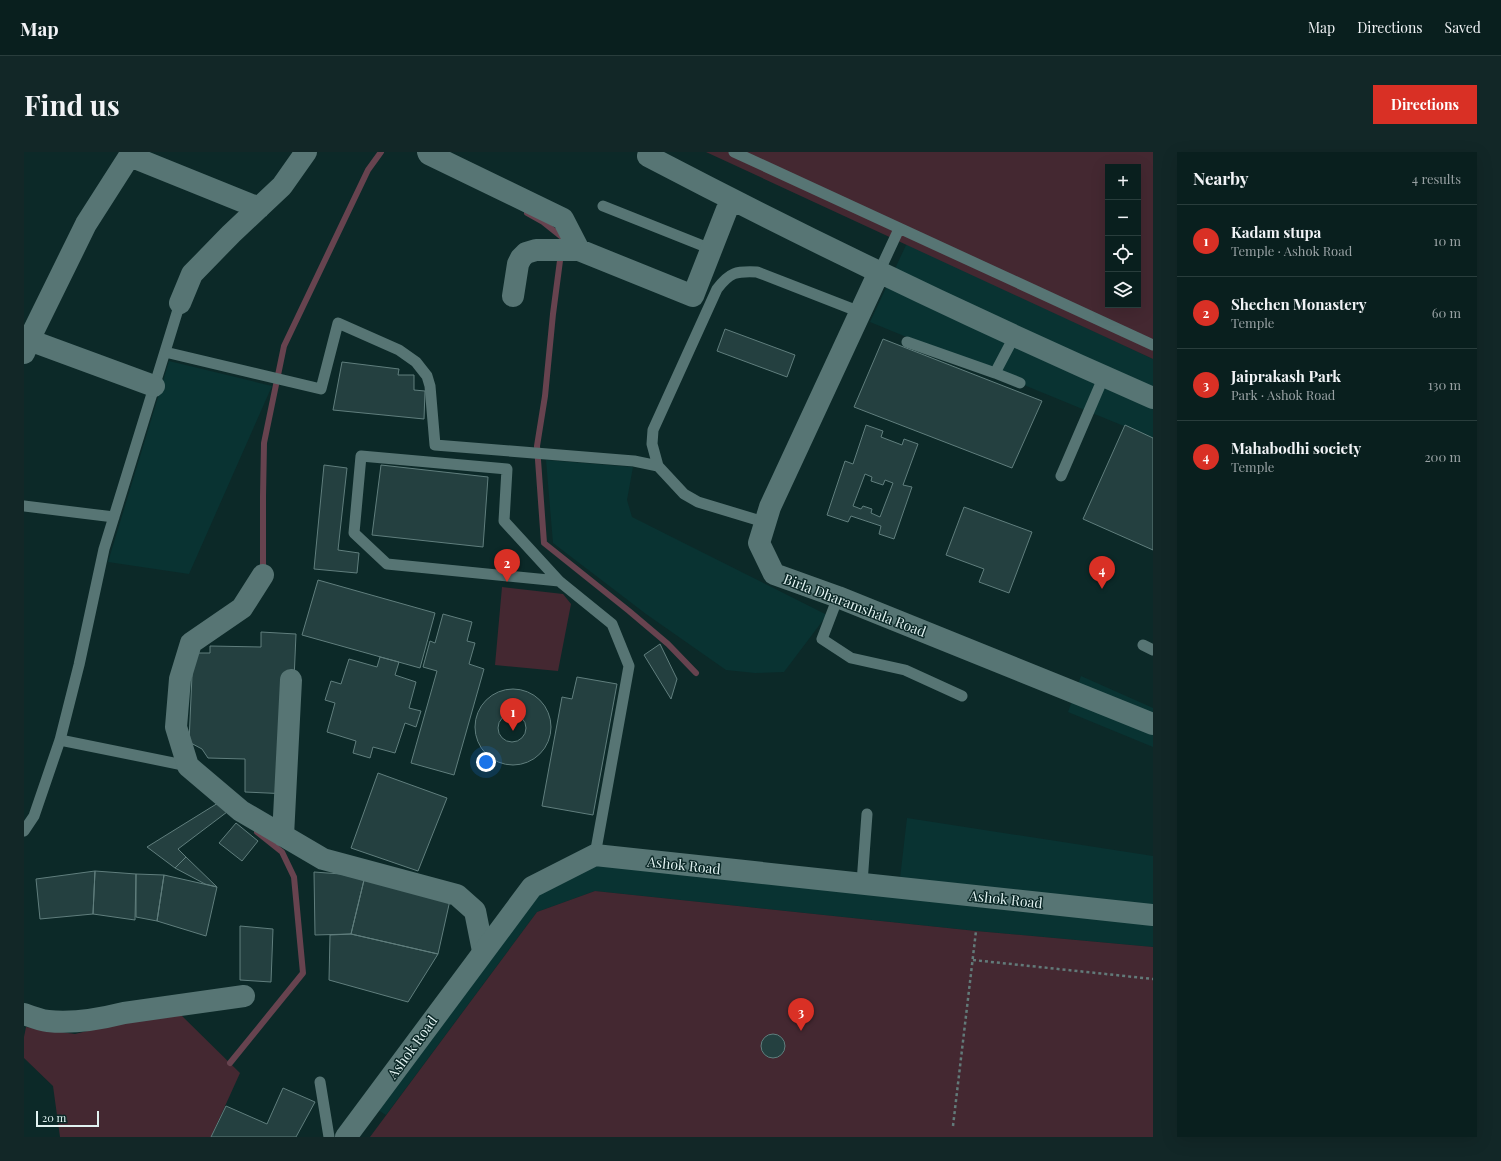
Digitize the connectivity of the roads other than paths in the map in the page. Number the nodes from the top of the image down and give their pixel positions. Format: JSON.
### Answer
{"nodes":[{"id":1,"x":306,"y":152,"type":"edge"},
{"id":2,"x":428,"y":152,"type":"edge"},
{"id":3,"x":650,"y":152,"type":"edge"},
{"id":4,"x":734,"y":152,"type":"edge"},
{"id":5,"x":131,"y":154,"type":"edge"},
{"id":6,"x":731,"y":199,"type":"junction"},
{"id":7,"x":603,"y":206,"type":"dead end"},
{"id":8,"x":259,"y":208,"type":"junction"},
{"id":9,"x":899,"y":229,"type":"junction"},
{"id":10,"x":711,"y":249,"type":"junction"},
{"id":11,"x":577,"y":250,"type":"junction"},
{"id":12,"x":879,"y":272,"type":"junction"},
{"id":13,"x":513,"y":296,"type":"dead end"},
{"id":14,"x":180,"y":303,"type":"joint"},
{"id":15,"x":860,"y":312,"type":"junction"},
{"id":16,"x":1015,"y":335,"type":"junction"},
{"id":17,"x":907,"y":342,"type":"dead end"},
{"id":18,"x":1153,"y":345,"type":"edge"},
{"id":19,"x":26,"y":346,"type":"edge"},
{"id":20,"x":165,"y":352,"type":"junction"},
{"id":21,"x":996,"y":373,"type":"junction"},
{"id":22,"x":1104,"y":376,"type":"junction"},
{"id":23,"x":1020,"y":383,"type":"dead end"},
{"id":24,"x":154,"y":386,"type":"junction"},
{"id":25,"x":1153,"y":398,"type":"edge"},
{"id":26,"x":658,"y":466,"type":"junction"},
{"id":27,"x":1061,"y":476,"type":"dead end"},
{"id":28,"x":24,"y":506,"type":"edge"},
{"id":29,"x":114,"y":517,"type":"junction"},
{"id":30,"x":764,"y":522,"type":"junction"},
{"id":31,"x":264,"y":575,"type":"dead end"},
{"id":32,"x":559,"y":581,"type":"junction"},
{"id":33,"x":838,"y":597,"type":"junction"},
{"id":34,"x":291,"y":680,"type":"dead end"},
{"id":35,"x":962,"y":696,"type":"dead end"},
{"id":36,"x":1153,"y":724,"type":"edge"},
{"id":37,"x":60,"y":740,"type":"junction"},
{"id":38,"x":181,"y":764,"type":"junction"},
{"id":39,"x":867,"y":814,"type":"dead end"},
{"id":40,"x":24,"y":831,"type":"edge"},
{"id":41,"x":283,"y":836,"type":"junction"},
{"id":42,"x":595,"y":855,"type":"junction"},
{"id":43,"x":862,"y":883,"type":"junction"},
{"id":44,"x":1153,"y":914,"type":"edge"},
{"id":45,"x":484,"y":951,"type":"junction"},
{"id":46,"x":244,"y":996,"type":"dead end"},
{"id":47,"x":24,"y":1014,"type":"edge"},
{"id":48,"x":320,"y":1082,"type":"dead end"},
{"id":49,"x":329,"y":1137,"type":"edge"},
{"id":50,"x":346,"y":1137,"type":"edge"}],
"edges":[{"from":1,"to":8,"type":"street"},
{"from":2,"to":11,"type":"street"},
{"from":3,"to":6,"type":"street"},
{"from":4,"to":9,"type":"lane"},
{"from":5,"to":8,"type":"street"},
{"from":5,"to":19,"type":"street"},
{"from":6,"to":10,"type":"street"},
{"from":6,"to":12,"type":"street"},
{"from":7,"to":10,"type":"lane"},
{"from":8,"to":14,"type":"street"},
{"from":9,"to":12,"type":"lane"},
{"from":9,"to":18,"type":"lane"},
{"from":10,"to":11,"type":"street"},
{"from":11,"to":13,"type":"street"},
{"from":12,"to":15,"type":"street","name":"Birla Dharamshala Road"},
{"from":12,"to":16,"type":"street"},
{"from":14,"to":20,"type":"lane"},
{"from":15,"to":26,"type":"lane"},
{"from":15,"to":30,"type":"street","name":"Birla Dharamshala Road"},
{"from":16,"to":21,"type":"lane"},
{"from":16,"to":22,"type":"street"},
{"from":17,"to":21,"type":"lane"},
{"from":19,"to":24,"type":"street"},
{"from":20,"to":24,"type":"lane"},
{"from":20,"to":26,"type":"lane"},
{"from":21,"to":23,"type":"lane"},
{"from":22,"to":25,"type":"street"},
{"from":22,"to":27,"type":"lane"},
{"from":24,"to":29,"type":"lane"},
{"from":26,"to":30,"type":"lane"},
{"from":28,"to":29,"type":"lane"},
{"from":29,"to":37,"type":"lane"},
{"from":30,"to":33,"type":"street","name":"Birla Dharamshala Road"},
{"from":31,"to":38,"type":"street"},
{"from":32,"to":32,"type":"lane"},
{"from":32,"to":42,"type":"lane"},
{"from":33,"to":35,"type":"lane"},
{"from":33,"to":36,"type":"street","name":"Birla Dharamshala Road"},
{"from":34,"to":41,"type":"street"},
{"from":37,"to":38,"type":"lane"},
{"from":37,"to":40,"type":"lane"},
{"from":38,"to":41,"type":"street"},
{"from":39,"to":43,"type":"lane"},
{"from":41,"to":45,"type":"street"},
{"from":42,"to":43,"type":"street","name":"Ashok Road"},
{"from":42,"to":45,"type":"street","name":"Ashok Road"},
{"from":43,"to":44,"type":"street","name":"Ashok Road"},
{"from":45,"to":50,"type":"street","name":"Ashok Road"},
{"from":46,"to":47,"type":"street"},
{"from":48,"to":49,"type":"lane"}]}
